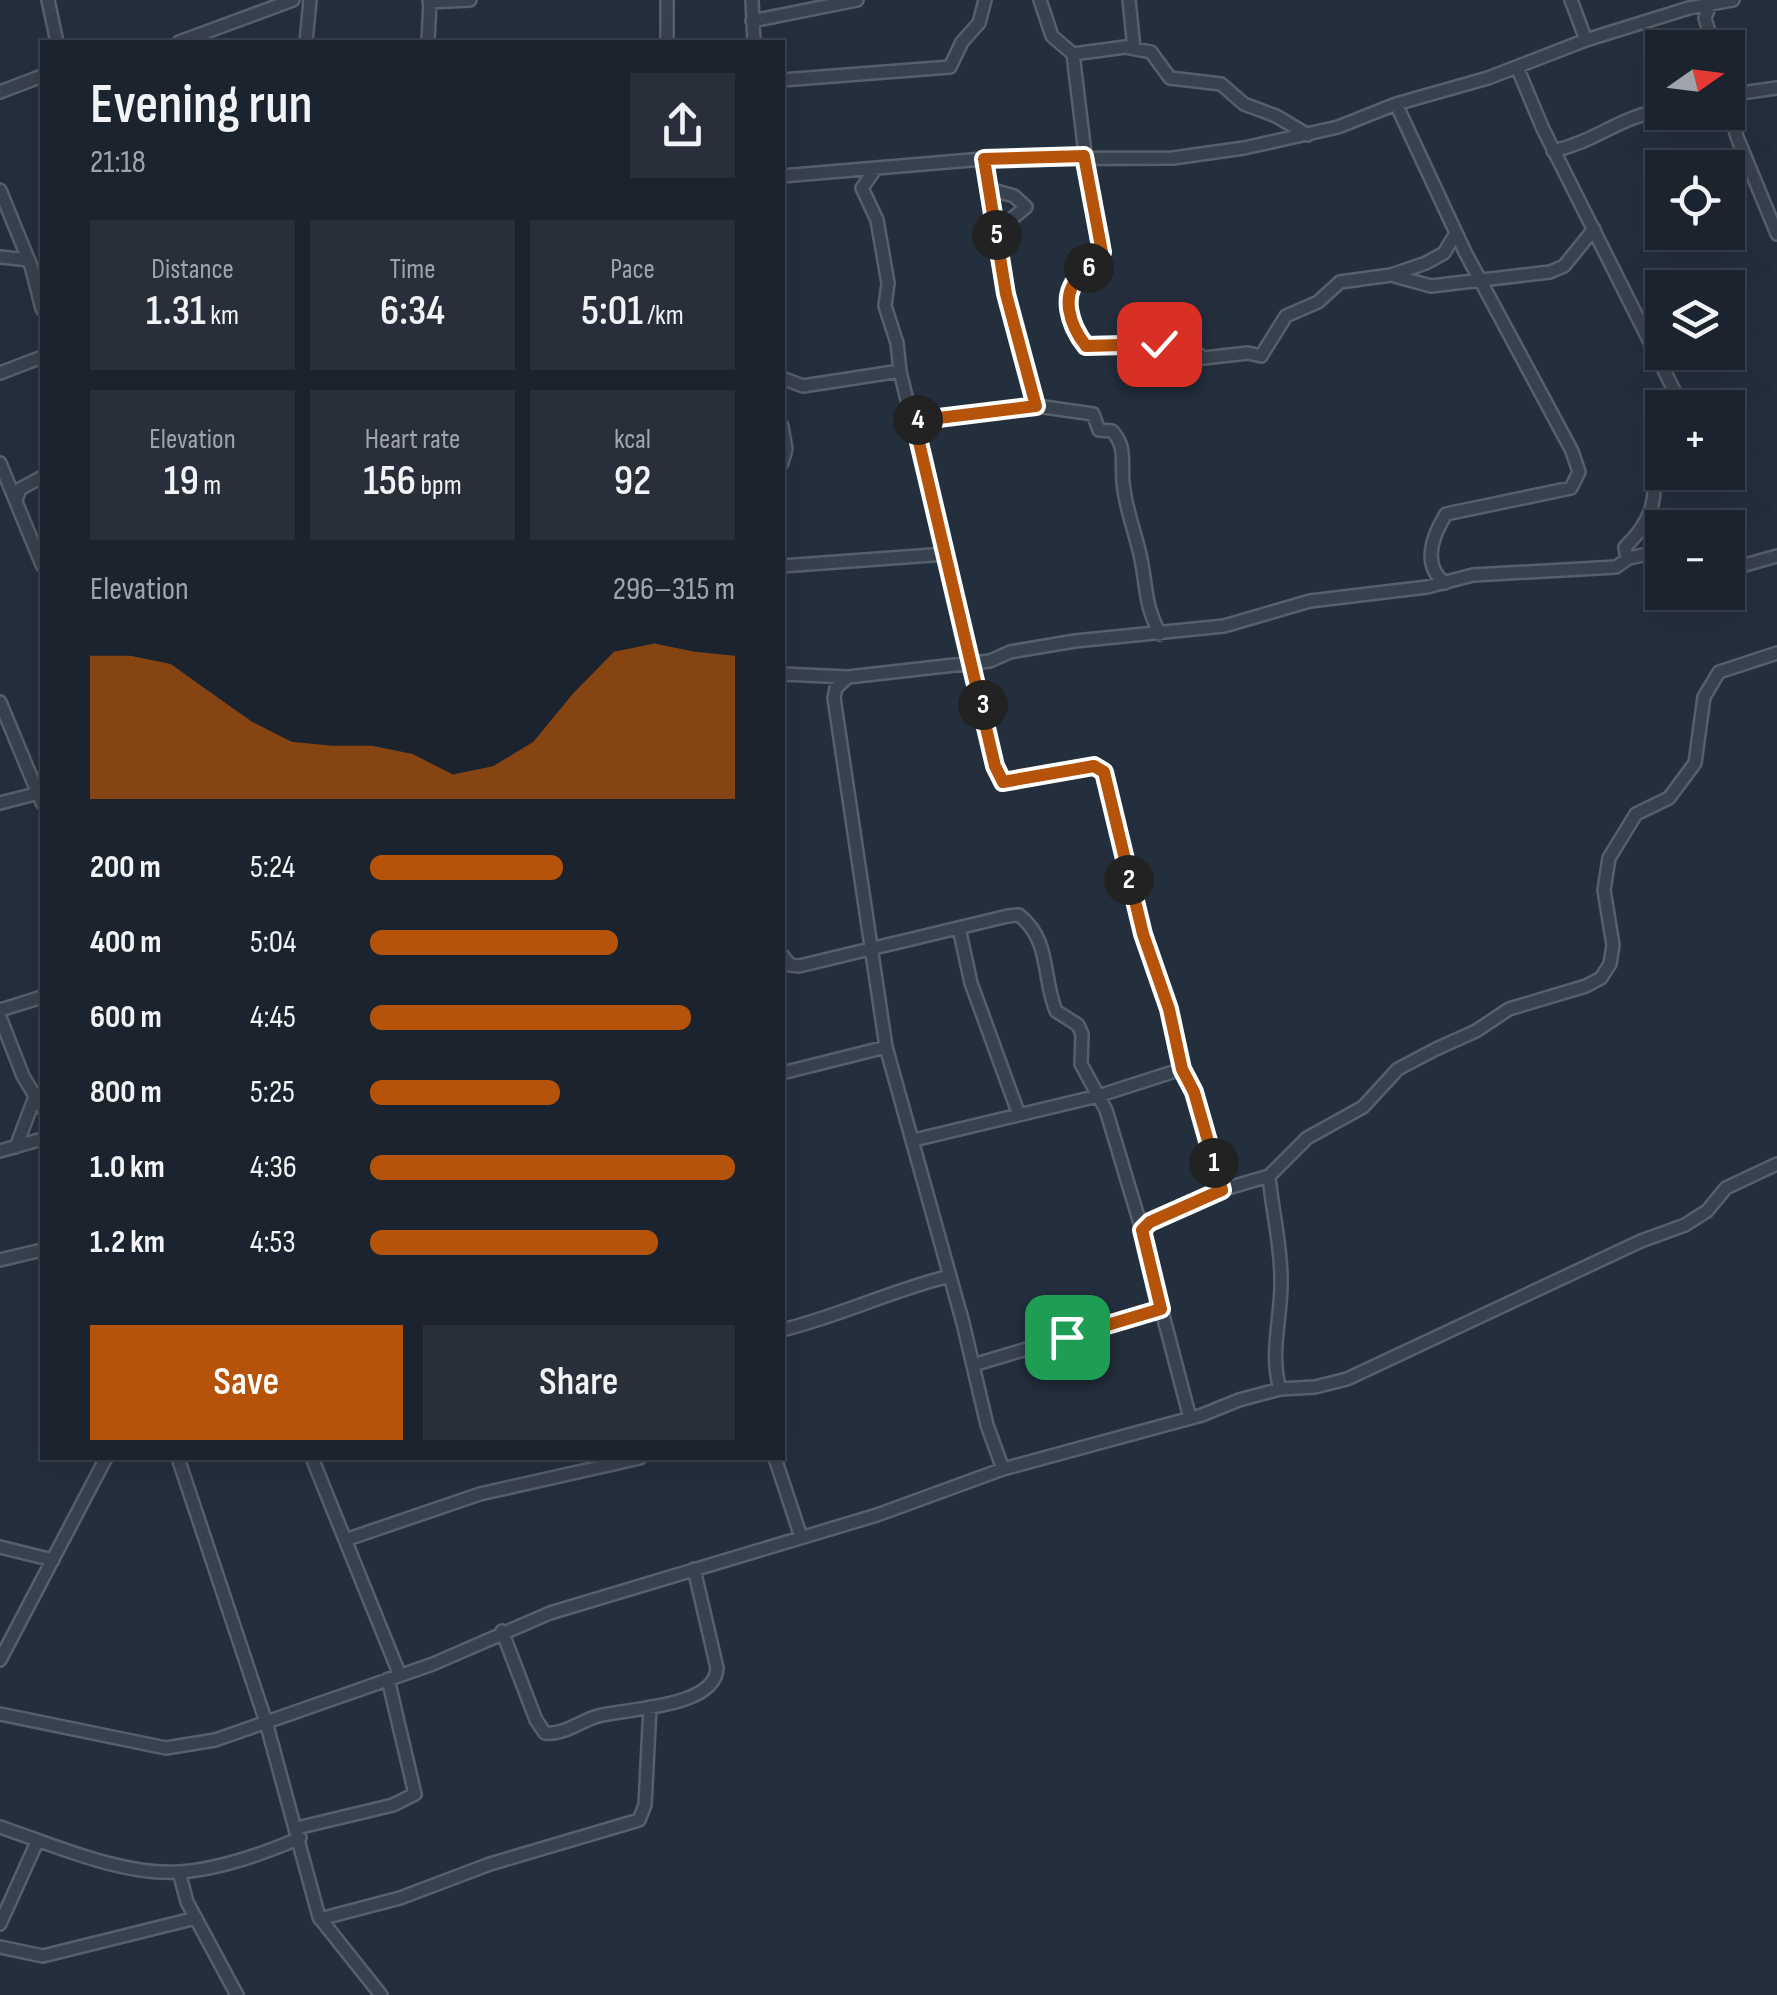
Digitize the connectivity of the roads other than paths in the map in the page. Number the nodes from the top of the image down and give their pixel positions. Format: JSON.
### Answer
{"nodes":[{"id":1,"x":48,"y":0,"type":"edge"},
{"id":2,"x":292,"y":0,"type":"edge"},
{"id":3,"x":310,"y":0,"type":"edge"},
{"id":4,"x":470,"y":0,"type":"edge"},
{"id":5,"x":668,"y":0,"type":"edge"},
{"id":6,"x":752,"y":0,"type":"edge"},
{"id":7,"x":857,"y":0,"type":"edge"},
{"id":8,"x":985,"y":0,"type":"edge"},
{"id":9,"x":1040,"y":0,"type":"edge"},
{"id":10,"x":1129,"y":0,"type":"edge"},
{"id":11,"x":1571,"y":0,"type":"edge"},
{"id":12,"x":1734,"y":0,"type":"edge"},
{"id":13,"x":430,"y":1,"type":"edge"},
{"id":14,"x":1688,"y":4,"type":"edge"},
{"id":15,"x":1710,"y":5,"type":"junction"},
{"id":16,"x":752,"y":21,"type":"junction"},
{"id":17,"x":1709,"y":30,"type":"edge"},
{"id":18,"x":57,"y":40,"type":"edge"},
{"id":19,"x":184,"y":40,"type":"edge"},
{"id":20,"x":306,"y":40,"type":"edge"},
{"id":21,"x":428,"y":40,"type":"edge"},
{"id":22,"x":668,"y":40,"type":"edge"},
{"id":23,"x":754,"y":40,"type":"edge"},
{"id":24,"x":1586,"y":40,"type":"junction"},
{"id":25,"x":1134,"y":48,"type":"junction"},
{"id":26,"x":1073,"y":54,"type":"junction"},
{"id":27,"x":1517,"y":67,"type":"junction"},
{"id":28,"x":40,"y":77,"type":"edge"},
{"id":29,"x":785,"y":80,"type":"edge"},
{"id":30,"x":1777,"y":88,"type":"edge"},
{"id":31,"x":0,"y":92,"type":"edge"},
{"id":32,"x":1745,"y":92,"type":"edge"},
{"id":33,"x":1396,"y":104,"type":"junction"},
{"id":34,"x":1645,"y":113,"type":"edge"},
{"id":35,"x":1735,"y":130,"type":"edge"},
{"id":36,"x":1308,"y":135,"type":"junction"},
{"id":37,"x":1554,"y":151,"type":"junction"},
{"id":38,"x":1084,"y":156,"type":"junction"},
{"id":39,"x":984,"y":159,"type":"junction"},
{"id":40,"x":874,"y":170,"type":"junction"},
{"id":41,"x":785,"y":176,"type":"edge"},
{"id":42,"x":988,"y":189,"type":"junction"},
{"id":43,"x":0,"y":190,"type":"edge"},
{"id":44,"x":1594,"y":229,"type":"junction"},
{"id":45,"x":996,"y":232,"type":"junction"},
{"id":46,"x":1456,"y":233,"type":"junction"},
{"id":47,"x":1777,"y":234,"type":"edge"},
{"id":48,"x":0,"y":257,"type":"edge"},
{"id":49,"x":28,"y":260,"type":"junction"},
{"id":50,"x":1391,"y":275,"type":"junction"},
{"id":51,"x":1482,"y":283,"type":"junction"},
{"id":52,"x":40,"y":301,"type":"edge"},
{"id":53,"x":40,"y":358,"type":"edge"},
{"id":54,"x":900,"y":371,"type":"junction"},
{"id":55,"x":0,"y":373,"type":"edge"},
{"id":56,"x":786,"y":384,"type":"edge"},
{"id":57,"x":1674,"y":390,"type":"edge"},
{"id":58,"x":1036,"y":406,"type":"junction"},
{"id":59,"x":914,"y":421,"type":"junction"},
{"id":60,"x":0,"y":463,"type":"edge"},
{"id":61,"x":40,"y":478,"type":"edge"},
{"id":62,"x":1654,"y":490,"type":"edge"},
{"id":63,"x":16,"y":500,"type":"junction"},
{"id":64,"x":40,"y":551,"type":"edge"},
{"id":65,"x":946,"y":554,"type":"junction"},
{"id":66,"x":1645,"y":555,"type":"edge"},
{"id":67,"x":1777,"y":556,"type":"edge"},
{"id":68,"x":1627,"y":559,"type":"junction"},
{"id":69,"x":1745,"y":565,"type":"edge"},
{"id":70,"x":785,"y":566,"type":"edge"},
{"id":71,"x":1444,"y":582,"type":"junction"},
{"id":72,"x":1160,"y":634,"type":"junction"},
{"id":73,"x":1777,"y":654,"type":"edge"},
{"id":74,"x":972,"y":661,"type":"junction"},
{"id":75,"x":785,"y":674,"type":"edge"},
{"id":76,"x":848,"y":677,"type":"junction"},
{"id":77,"x":0,"y":702,"type":"edge"},
{"id":78,"x":39,"y":790,"type":"edge"},
{"id":79,"x":0,"y":803,"type":"edge"},
{"id":80,"x":958,"y":928,"type":"junction"},
{"id":81,"x":873,"y":951,"type":"junction"},
{"id":82,"x":785,"y":958,"type":"edge"},
{"id":83,"x":40,"y":998,"type":"edge"},
{"id":84,"x":0,"y":1014,"type":"edge"},
{"id":85,"x":886,"y":1046,"type":"junction"},
{"id":86,"x":1182,"y":1069,"type":"junction"},
{"id":87,"x":785,"y":1072,"type":"edge"},
{"id":88,"x":36,"y":1094,"type":"junction"},
{"id":89,"x":1098,"y":1096,"type":"junction"},
{"id":90,"x":40,"y":1103,"type":"edge"},
{"id":91,"x":1018,"y":1112,"type":"junction"},
{"id":92,"x":40,"y":1140,"type":"edge"},
{"id":93,"x":914,"y":1140,"type":"junction"},
{"id":94,"x":16,"y":1146,"type":"junction"},
{"id":95,"x":0,"y":1152,"type":"edge"},
{"id":96,"x":1777,"y":1164,"type":"edge"},
{"id":97,"x":1269,"y":1176,"type":"junction"},
{"id":98,"x":1222,"y":1190,"type":"junction"},
{"id":99,"x":1142,"y":1230,"type":"junction"},
{"id":100,"x":40,"y":1250,"type":"edge"},
{"id":101,"x":0,"y":1260,"type":"edge"},
{"id":102,"x":950,"y":1276,"type":"junction"},
{"id":103,"x":1161,"y":1309,"type":"junction"},
{"id":104,"x":785,"y":1329,"type":"edge"},
{"id":105,"x":973,"y":1365,"type":"junction"},
{"id":106,"x":1280,"y":1388,"type":"junction"},
{"id":107,"x":1190,"y":1418,"type":"junction"},
{"id":108,"x":105,"y":1460,"type":"edge"},
{"id":109,"x":179,"y":1460,"type":"edge"},
{"id":110,"x":313,"y":1460,"type":"edge"},
{"id":111,"x":631,"y":1460,"type":"edge"},
{"id":112,"x":776,"y":1460,"type":"edge"},
{"id":113,"x":1003,"y":1469,"type":"junction"},
{"id":114,"x":801,"y":1538,"type":"junction"},
{"id":115,"x":345,"y":1540,"type":"junction"},
{"id":116,"x":0,"y":1547,"type":"edge"},
{"id":117,"x":53,"y":1560,"type":"junction"},
{"id":118,"x":694,"y":1569,"type":"junction"},
{"id":119,"x":502,"y":1631,"type":"junction"},
{"id":120,"x":0,"y":1660,"type":"edge"},
{"id":121,"x":393,"y":1676,"type":"junction"},
{"id":122,"x":650,"y":1707,"type":"junction"},
{"id":123,"x":0,"y":1714,"type":"edge"},
{"id":124,"x":266,"y":1722,"type":"junction"},
{"id":125,"x":0,"y":1827,"type":"edge"},
{"id":126,"x":299,"y":1833,"type":"junction"},
{"id":127,"x":37,"y":1842,"type":"junction"},
{"id":128,"x":179,"y":1872,"type":"junction"},
{"id":129,"x":196,"y":1918,"type":"junction"},
{"id":130,"x":320,"y":1919,"type":"junction"},
{"id":131,"x":0,"y":1924,"type":"edge"},
{"id":132,"x":0,"y":1947,"type":"edge"},
{"id":133,"x":237,"y":1995,"type":"edge"},
{"id":134,"x":381,"y":1995,"type":"edge"}],
"edges":[{"from":1,"to":18,"type":"street"},
{"from":2,"to":19,"type":"street"},
{"from":3,"to":20,"type":"street"},
{"from":4,"to":13,"type":"street"},
{"from":5,"to":22,"type":"street"},
{"from":6,"to":16,"type":"street"},
{"from":7,"to":16,"type":"street"},
{"from":8,"to":29,"type":"street"},
{"from":9,"to":26,"type":"street"},
{"from":10,"to":25,"type":"street"},
{"from":11,"to":24,"type":"street"},
{"from":12,"to":15,"type":"street"},
{"from":13,"to":21,"type":"street"},
{"from":14,"to":15,"type":"street"},
{"from":14,"to":24,"type":"street"},
{"from":15,"to":17,"type":"street"},
{"from":16,"to":23,"type":"street"},
{"from":24,"to":27,"type":"street"},
{"from":25,"to":26,"type":"street"},
{"from":25,"to":36,"type":"street"},
{"from":26,"to":38,"type":"street"},
{"from":27,"to":33,"type":"street"},
{"from":27,"to":37,"type":"street"},
{"from":28,"to":31,"type":"street"},
{"from":30,"to":32,"type":"street"},
{"from":33,"to":36,"type":"street"},
{"from":33,"to":46,"type":"street"},
{"from":34,"to":37,"type":"street"},
{"from":35,"to":47,"type":"street"},
{"from":36,"to":38,"type":"street"},
{"from":37,"to":44,"type":"street"},
{"from":38,"to":39,"type":"street"},
{"from":38,"to":50,"type":"street"},
{"from":39,"to":40,"type":"street"},
{"from":39,"to":42,"type":"street"},
{"from":40,"to":41,"type":"street"},
{"from":40,"to":54,"type":"street"},
{"from":42,"to":45,"type":"street"},
{"from":42,"to":45,"type":"street"},
{"from":43,"to":49,"type":"street"},
{"from":44,"to":51,"type":"street"},
{"from":44,"to":57,"type":"street"},
{"from":45,"to":58,"type":"street"},
{"from":46,"to":50,"type":"street"},
{"from":46,"to":51,"type":"street"},
{"from":48,"to":49,"type":"street"},
{"from":49,"to":52,"type":"street"},
{"from":50,"to":51,"type":"street"},
{"from":51,"to":71,"type":"street"},
{"from":53,"to":55,"type":"street"},
{"from":54,"to":56,"type":"street"},
{"from":54,"to":59,"type":"street"},
{"from":58,"to":59,"type":"street"},
{"from":58,"to":72,"type":"street"},
{"from":59,"to":65,"type":"street"},
{"from":60,"to":63,"type":"street"},
{"from":61,"to":63,"type":"street"},
{"from":62,"to":68,"type":"street"},
{"from":63,"to":64,"type":"street"},
{"from":65,"to":70,"type":"street"},
{"from":65,"to":74,"type":"street"},
{"from":66,"to":68,"type":"street"},
{"from":67,"to":69,"type":"street"},
{"from":68,"to":71,"type":"street"},
{"from":71,"to":72,"type":"street"},
{"from":72,"to":74,"type":"street"},
{"from":73,"to":97,"type":"street"},
{"from":74,"to":76,"type":"street"},
{"from":74,"to":86,"type":"street"},
{"from":75,"to":76,"type":"street"},
{"from":76,"to":81,"type":"street"},
{"from":77,"to":78,"type":"street"},
{"from":78,"to":79,"type":"street"},
{"from":80,"to":81,"type":"street"},
{"from":80,"to":89,"type":"street"},
{"from":80,"to":91,"type":"street"},
{"from":81,"to":82,"type":"street"},
{"from":81,"to":85,"type":"street"},
{"from":83,"to":84,"type":"street"},
{"from":84,"to":88,"type":"street"},
{"from":85,"to":87,"type":"street"},
{"from":85,"to":93,"type":"street"},
{"from":86,"to":89,"type":"street"},
{"from":86,"to":98,"type":"street"},
{"from":88,"to":90,"type":"street"},
{"from":88,"to":94,"type":"street"},
{"from":89,"to":91,"type":"street"},
{"from":89,"to":99,"type":"street"},
{"from":91,"to":93,"type":"street"},
{"from":92,"to":94,"type":"street"},
{"from":93,"to":102,"type":"street"},
{"from":94,"to":95,"type":"street"},
{"from":96,"to":106,"type":"street"},
{"from":97,"to":98,"type":"street"},
{"from":97,"to":106,"type":"street"},
{"from":98,"to":99,"type":"street"},
{"from":99,"to":103,"type":"street"},
{"from":100,"to":101,"type":"street"},
{"from":102,"to":104,"type":"street"},
{"from":102,"to":105,"type":"street"},
{"from":103,"to":105,"type":"street"},
{"from":103,"to":107,"type":"street"},
{"from":105,"to":113,"type":"street"},
{"from":106,"to":107,"type":"street"},
{"from":107,"to":113,"type":"street"},
{"from":108,"to":117,"type":"street"},
{"from":109,"to":124,"type":"street"},
{"from":110,"to":115,"type":"street"},
{"from":111,"to":115,"type":"street"},
{"from":112,"to":114,"type":"street"},
{"from":113,"to":114,"type":"street"},
{"from":114,"to":118,"type":"street"},
{"from":115,"to":121,"type":"street"},
{"from":116,"to":117,"type":"street"},
{"from":117,"to":120,"type":"street"},
{"from":118,"to":119,"type":"street"},
{"from":118,"to":122,"type":"street"},
{"from":119,"to":121,"type":"street"},
{"from":119,"to":122,"type":"street"},
{"from":121,"to":124,"type":"street"},
{"from":121,"to":126,"type":"street"},
{"from":122,"to":130,"type":"street"},
{"from":123,"to":124,"type":"street"},
{"from":124,"to":126,"type":"street"},
{"from":125,"to":127,"type":"street"},
{"from":126,"to":128,"type":"street"},
{"from":126,"to":130,"type":"street"},
{"from":127,"to":128,"type":"street"},
{"from":127,"to":131,"type":"street"},
{"from":128,"to":129,"type":"street"},
{"from":129,"to":132,"type":"street"},
{"from":129,"to":133,"type":"street"},
{"from":130,"to":134,"type":"street"}]}
